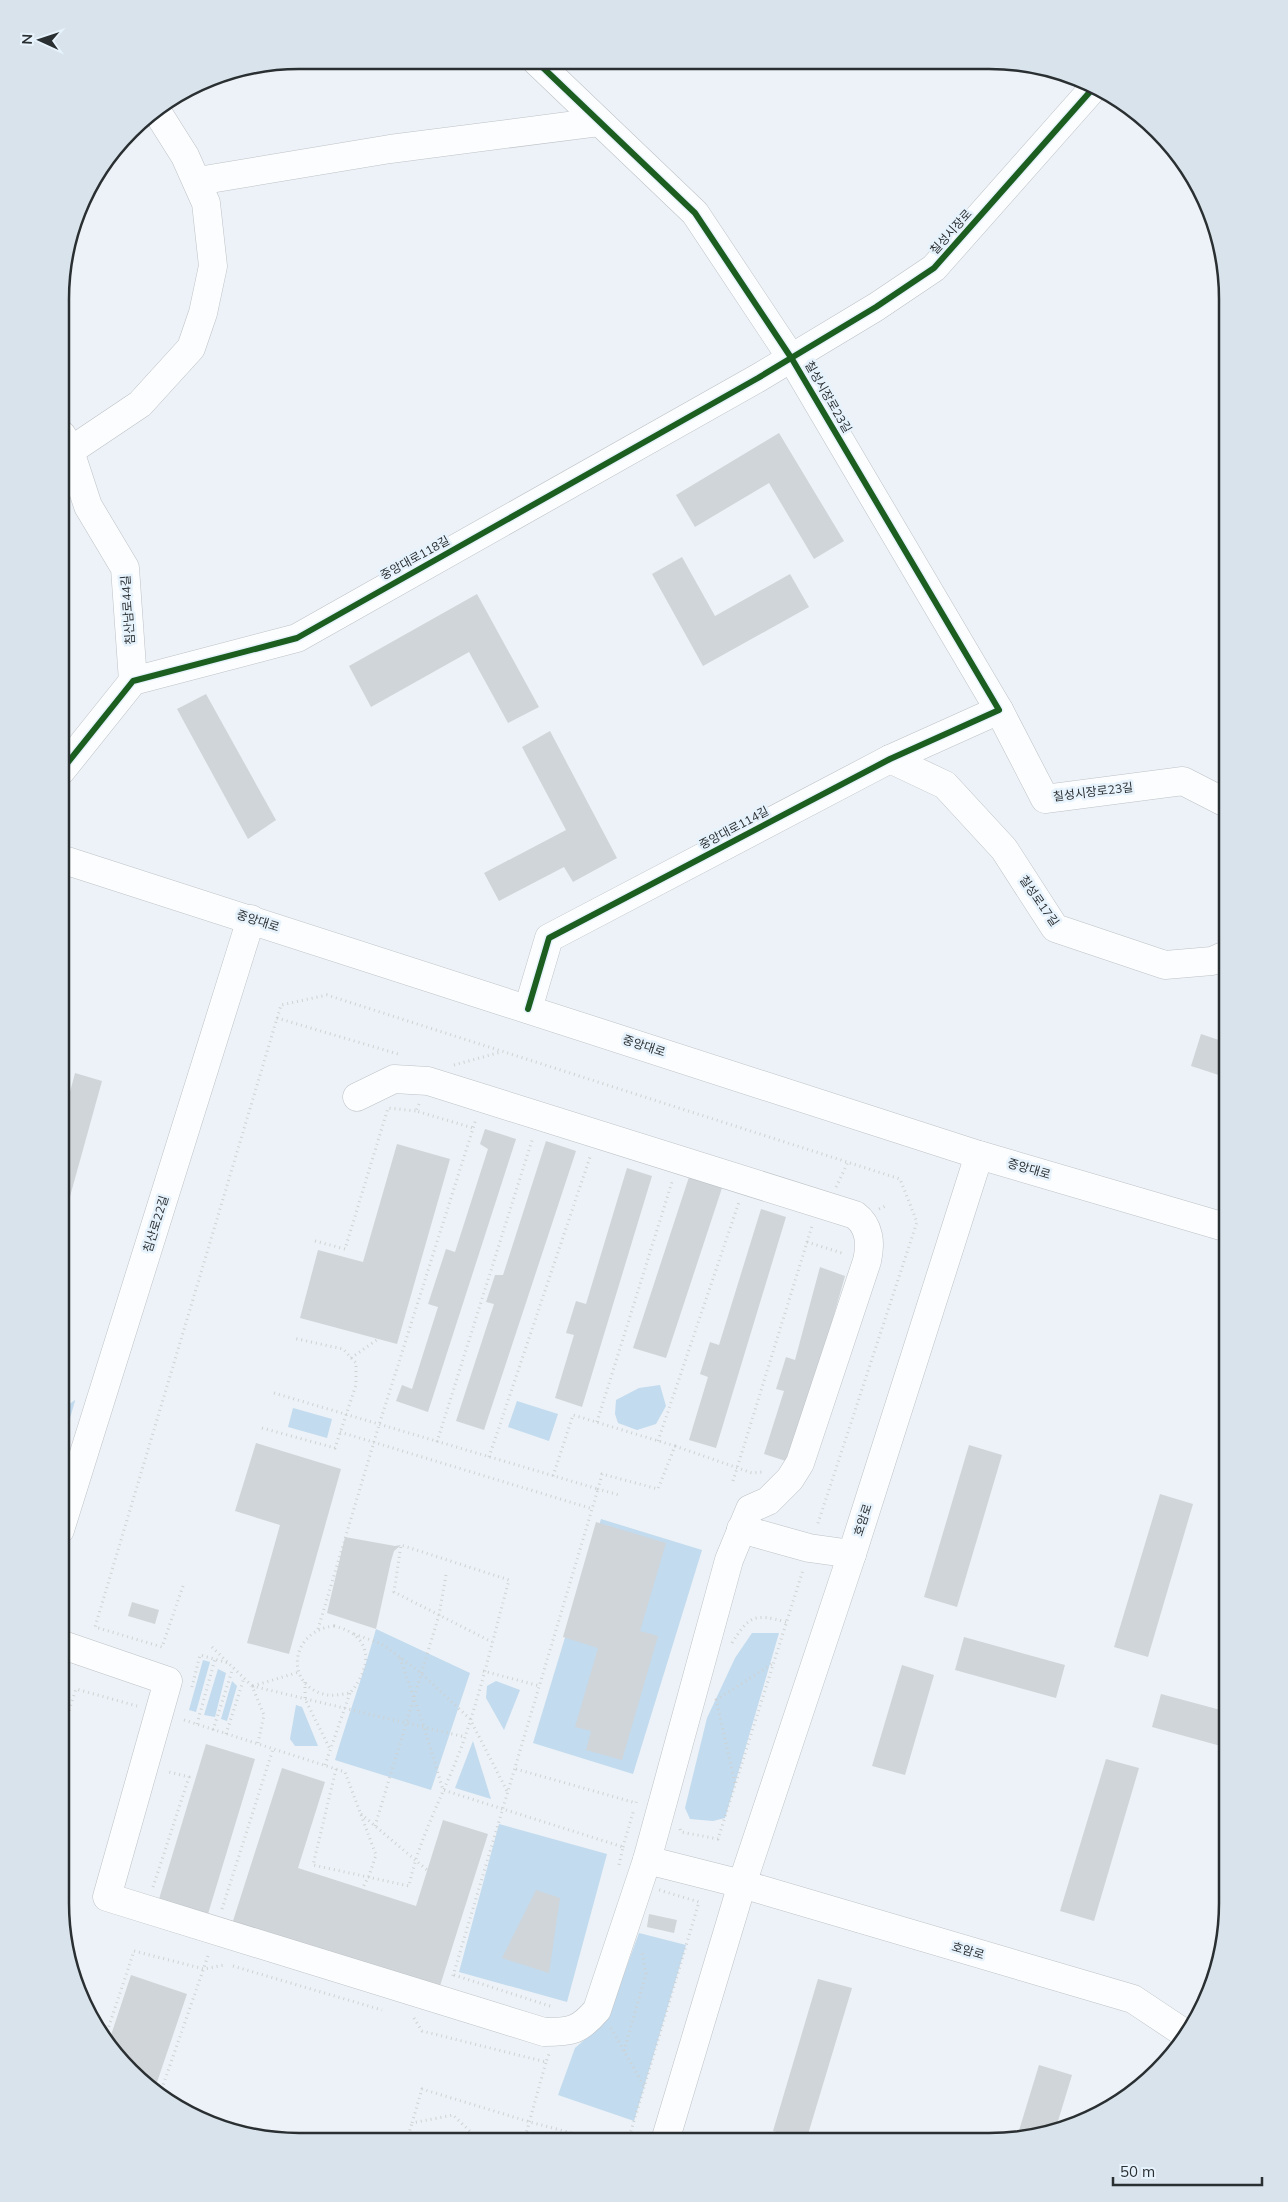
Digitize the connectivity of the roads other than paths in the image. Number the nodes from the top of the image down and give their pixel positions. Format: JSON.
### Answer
{"nodes":[{"id":1,"x":543,"y":69,"type":"edge"},
{"id":2,"x":1090,"y":92,"type":"edge"},
{"id":3,"x":160,"y":116,"type":"edge"},
{"id":4,"x":599,"y":122,"type":"junction"},
{"id":5,"x":198,"y":181,"type":"junction"},
{"id":6,"x":792,"y":359,"type":"junction"},
{"id":7,"x":69,"y":441,"type":"edge"},
{"id":8,"x":69,"y":452,"type":"edge"},
{"id":9,"x":133,"y":681,"type":"junction"},
{"id":10,"x":999,"y":710,"type":"junction"},
{"id":11,"x":890,"y":759,"type":"junction"},
{"id":12,"x":69,"y":761,"type":"edge"},
{"id":13,"x":1219,"y":799,"type":"edge"},
{"id":14,"x":69,"y":861,"type":"edge"},
{"id":15,"x":251,"y":919,"type":"junction"},
{"id":16,"x":1219,"y":958,"type":"edge"},
{"id":17,"x":528,"y":1008,"type":"junction"},
{"id":18,"x":357,"y":1097,"type":"dead end"},
{"id":19,"x":979,"y":1155,"type":"junction"},
{"id":20,"x":1219,"y":1225,"type":"edge"},
{"id":21,"x":69,"y":1501,"type":"edge"},
{"id":22,"x":741,"y":1529,"type":"junction"},
{"id":23,"x":852,"y":1554,"type":"junction"},
{"id":24,"x":69,"y":1647,"type":"edge"},
{"id":25,"x":647,"y":1860,"type":"junction"},
{"id":26,"x":742,"y":1884,"type":"junction"},
{"id":27,"x":1180,"y":2031,"type":"edge"},
{"id":28,"x":667,"y":2133,"type":"edge"}],
"edges":[{"from":1,"to":4,"type":"street","name":"칠성시장로23길"},
{"from":2,"to":6,"type":"street","name":"칠성시장로"},
{"from":3,"to":5,"type":"street"},
{"from":4,"to":5,"type":"street"},
{"from":4,"to":6,"type":"street","name":"칠성시장로23길"},
{"from":5,"to":7,"type":"street"},
{"from":6,"to":9,"type":"street","name":"중앙대로118길"},
{"from":6,"to":10,"type":"street","name":"칠성시장로23길"},
{"from":8,"to":9,"type":"street","name":"침산남로44길"},
{"from":9,"to":12,"type":"street"},
{"from":10,"to":11,"type":"street","name":"중앙대로114길"},
{"from":10,"to":13,"type":"street","name":"칠성시장로23길"},
{"from":11,"to":16,"type":"street","name":"칠성로17길"},
{"from":11,"to":17,"type":"street","name":"중앙대로114길"},
{"from":14,"to":15,"type":"street","name":"중앙대로"},
{"from":15,"to":17,"type":"street","name":"중앙대로"},
{"from":15,"to":21,"type":"street","name":"침산로22길"},
{"from":17,"to":19,"type":"street","name":"중앙대로"},
{"from":18,"to":22,"type":"street"},
{"from":19,"to":20,"type":"street","name":"중앙대로"},
{"from":19,"to":23,"type":"street","name":"호암로"},
{"from":22,"to":23,"type":"street"},
{"from":22,"to":25,"type":"street"},
{"from":23,"to":26,"type":"street","name":"호암로"},
{"from":24,"to":25,"type":"street"},
{"from":25,"to":26,"type":"street"},
{"from":26,"to":27,"type":"street","name":"호암로"},
{"from":26,"to":28,"type":"street","name":"호암로"}]}
